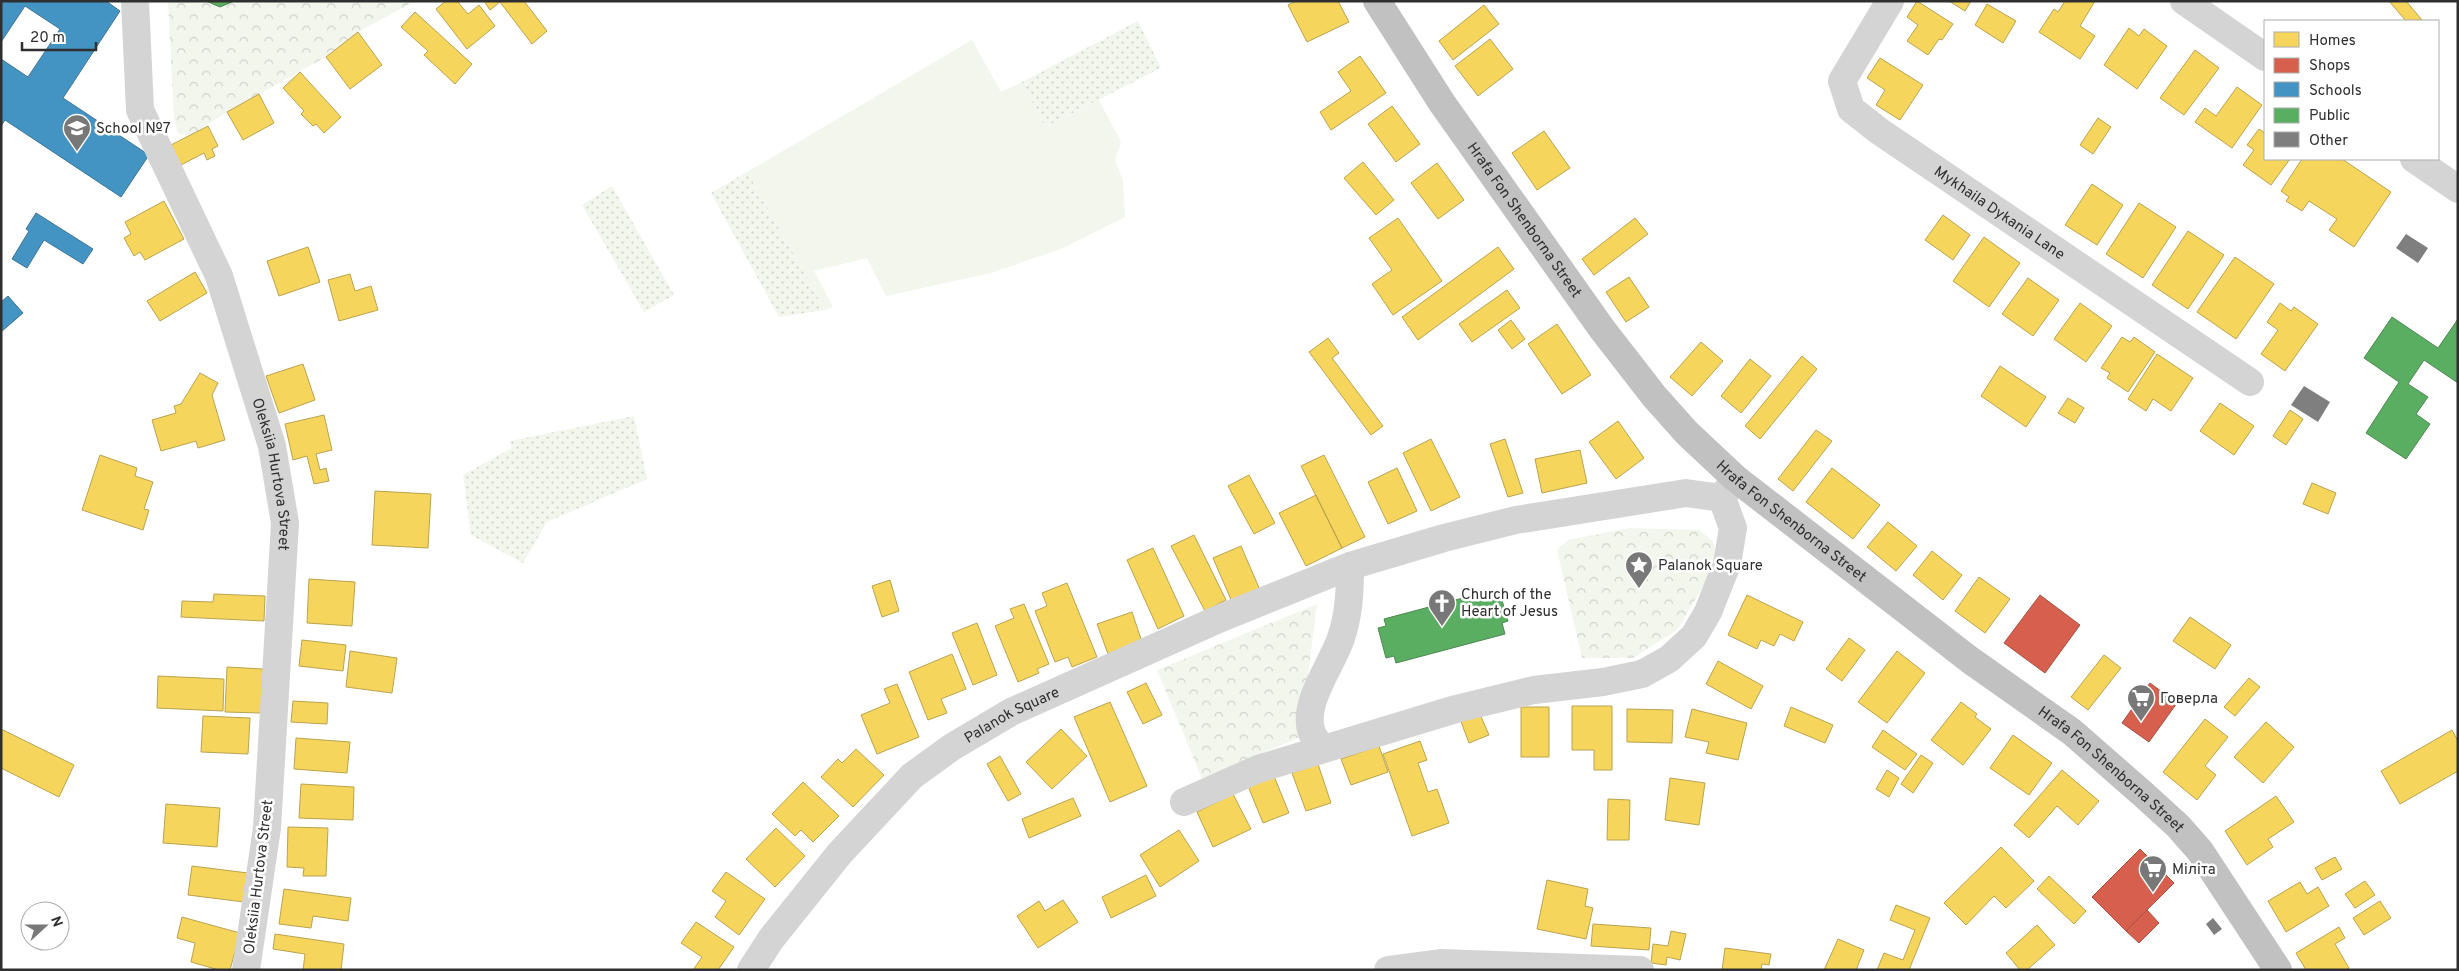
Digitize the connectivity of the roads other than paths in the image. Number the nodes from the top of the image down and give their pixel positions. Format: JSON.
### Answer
{"nodes":[{"id":1,"x":135,"y":1,"type":"edge"},
{"id":2,"x":1377,"y":1,"type":"edge"},
{"id":3,"x":1890,"y":1,"type":"edge"},
{"id":4,"x":2184,"y":1,"type":"edge"},
{"id":5,"x":2264,"y":56,"type":"edge"},
{"id":6,"x":2415,"y":160,"type":"edge"},
{"id":7,"x":2458,"y":189,"type":"edge"},
{"id":8,"x":2250,"y":382,"type":"dead end"},
{"id":9,"x":1729,"y":488,"type":"junction"},
{"id":10,"x":1350,"y":566,"type":"junction"},
{"id":11,"x":1322,"y":749,"type":"junction"},
{"id":12,"x":1184,"y":802,"type":"dead end"},
{"id":13,"x":246,"y":970,"type":"edge"},
{"id":14,"x":751,"y":970,"type":"edge"},
{"id":15,"x":1388,"y":970,"type":"edge"},
{"id":16,"x":1640,"y":970,"type":"edge"},
{"id":17,"x":2278,"y":970,"type":"edge"}],
"edges":[{"from":1,"to":13,"type":"street","name":"Oleksiia Hurtova Street"},
{"from":2,"to":9,"type":"highway","name":"Hrafa Fon Shenborna Street"},
{"from":3,"to":8,"type":"street","name":"Mykhaila Dykania Lane"},
{"from":4,"to":5,"type":"street"},
{"from":6,"to":7,"type":"street"},
{"from":9,"to":10,"type":"street","name":"Palanok Square"},
{"from":9,"to":11,"type":"street"},
{"from":9,"to":17,"type":"highway","name":"Hrafa Fon Shenborna Street"},
{"from":10,"to":11,"type":"street"},
{"from":10,"to":14,"type":"street","name":"Palanok Square"},
{"from":11,"to":12,"type":"street"},
{"from":15,"to":16,"type":"street"}]}
